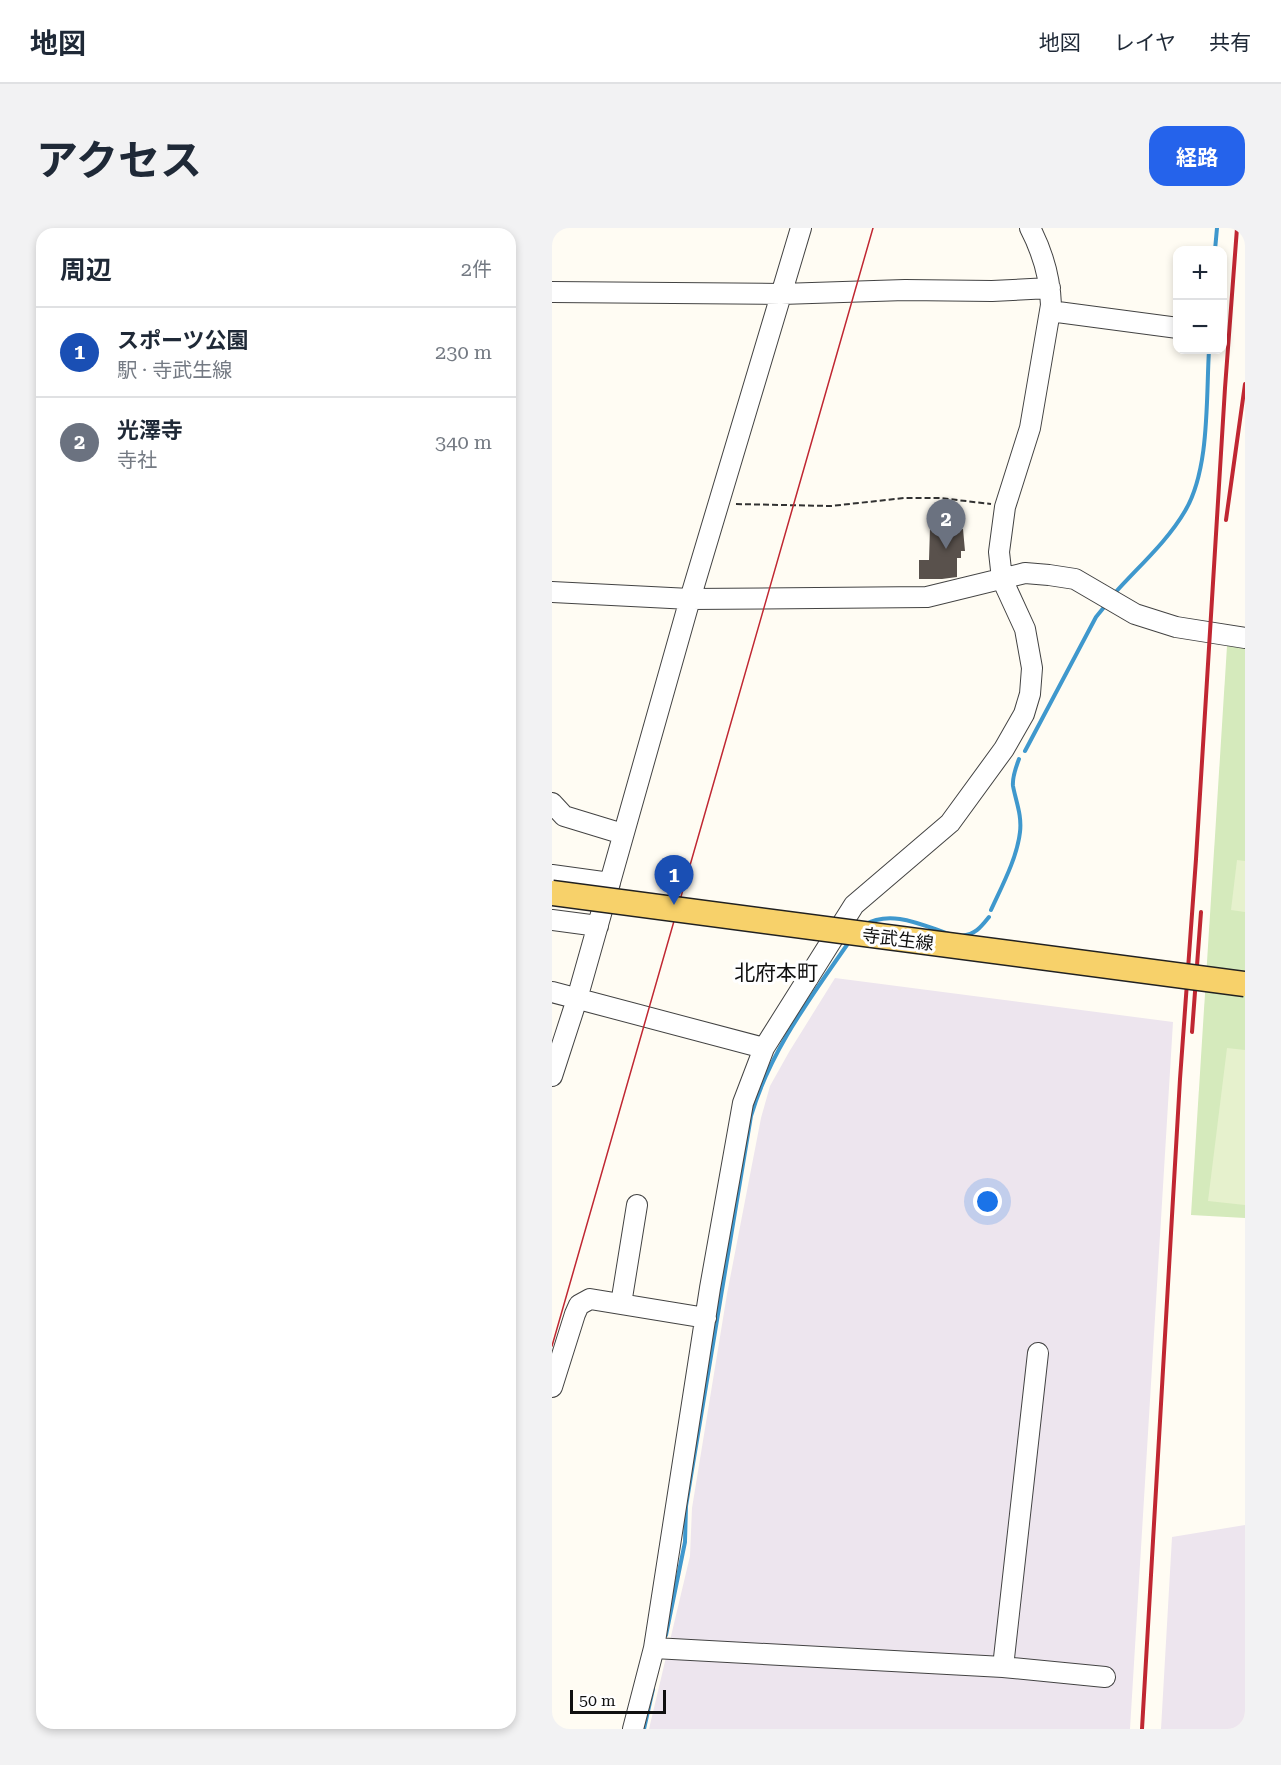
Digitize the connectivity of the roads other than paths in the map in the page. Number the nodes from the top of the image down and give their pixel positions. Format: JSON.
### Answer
{"nodes":[{"id":1,"x":801,"y":228,"type":"edge"},
{"id":2,"x":1030,"y":228,"type":"edge"},
{"id":3,"x":1050,"y":288,"type":"junction"},
{"id":4,"x":552,"y":292,"type":"edge"},
{"id":5,"x":781,"y":294,"type":"junction"},
{"id":6,"x":1050,"y":311,"type":"junction"},
{"id":7,"x":1173,"y":327,"type":"edge"},
{"id":8,"x":1002,"y":579,"type":"junction"},
{"id":9,"x":552,"y":592,"type":"edge"},
{"id":10,"x":690,"y":599,"type":"junction"},
{"id":11,"x":1245,"y":638,"type":"edge"},
{"id":12,"x":552,"y":803,"type":"edge"},
{"id":13,"x":623,"y":834,"type":"junction"},
{"id":14,"x":552,"y":875,"type":"edge"},
{"id":15,"x":610,"y":883,"type":"junction"},
{"id":16,"x":552,"y":893,"type":"edge"},
{"id":17,"x":552,"y":920,"type":"edge"},
{"id":18,"x":598,"y":926,"type":"junction"},
{"id":19,"x":1245,"y":984,"type":"edge"},
{"id":20,"x":552,"y":992,"type":"edge"},
{"id":21,"x":577,"y":999,"type":"junction"},
{"id":22,"x":764,"y":1048,"type":"junction"},
{"id":23,"x":552,"y":1076,"type":"edge"},
{"id":24,"x":637,"y":1205,"type":"dead end"},
{"id":25,"x":621,"y":1304,"type":"junction"},
{"id":26,"x":706,"y":1318,"type":"junction"},
{"id":27,"x":1038,"y":1353,"type":"dead end"},
{"id":28,"x":552,"y":1387,"type":"edge"},
{"id":29,"x":654,"y":1648,"type":"junction"},
{"id":30,"x":1003,"y":1667,"type":"junction"},
{"id":31,"x":1105,"y":1677,"type":"dead end"},
{"id":32,"x":633,"y":1729,"type":"edge"}],
"edges":[{"from":1,"to":5,"type":"street"},
{"from":2,"to":3,"type":"street"},
{"from":3,"to":5,"type":"street"},
{"from":3,"to":6,"type":"street"},
{"from":4,"to":5,"type":"street"},
{"from":5,"to":10,"type":"street"},
{"from":6,"to":7,"type":"street"},
{"from":6,"to":8,"type":"street"},
{"from":8,"to":10,"type":"street"},
{"from":8,"to":11,"type":"street"},
{"from":8,"to":22,"type":"street"},
{"from":9,"to":10,"type":"street"},
{"from":10,"to":13,"type":"street"},
{"from":12,"to":13,"type":"street"},
{"from":13,"to":15,"type":"street"},
{"from":14,"to":15,"type":"street"},
{"from":15,"to":18,"type":"street"},
{"from":16,"to":19,"type":"main road","name":"寺武生線","bridge":true},
{"from":17,"to":18,"type":"street"},
{"from":18,"to":21,"type":"street"},
{"from":20,"to":21,"type":"street"},
{"from":21,"to":22,"type":"street"},
{"from":21,"to":23,"type":"street"},
{"from":22,"to":26,"type":"street"},
{"from":24,"to":25,"type":"street"},
{"from":25,"to":26,"type":"street"},
{"from":25,"to":28,"type":"street"},
{"from":26,"to":29,"type":"street"},
{"from":27,"to":30,"type":"street"},
{"from":29,"to":30,"type":"street"},
{"from":29,"to":32,"type":"street"},
{"from":30,"to":31,"type":"street"}]}
